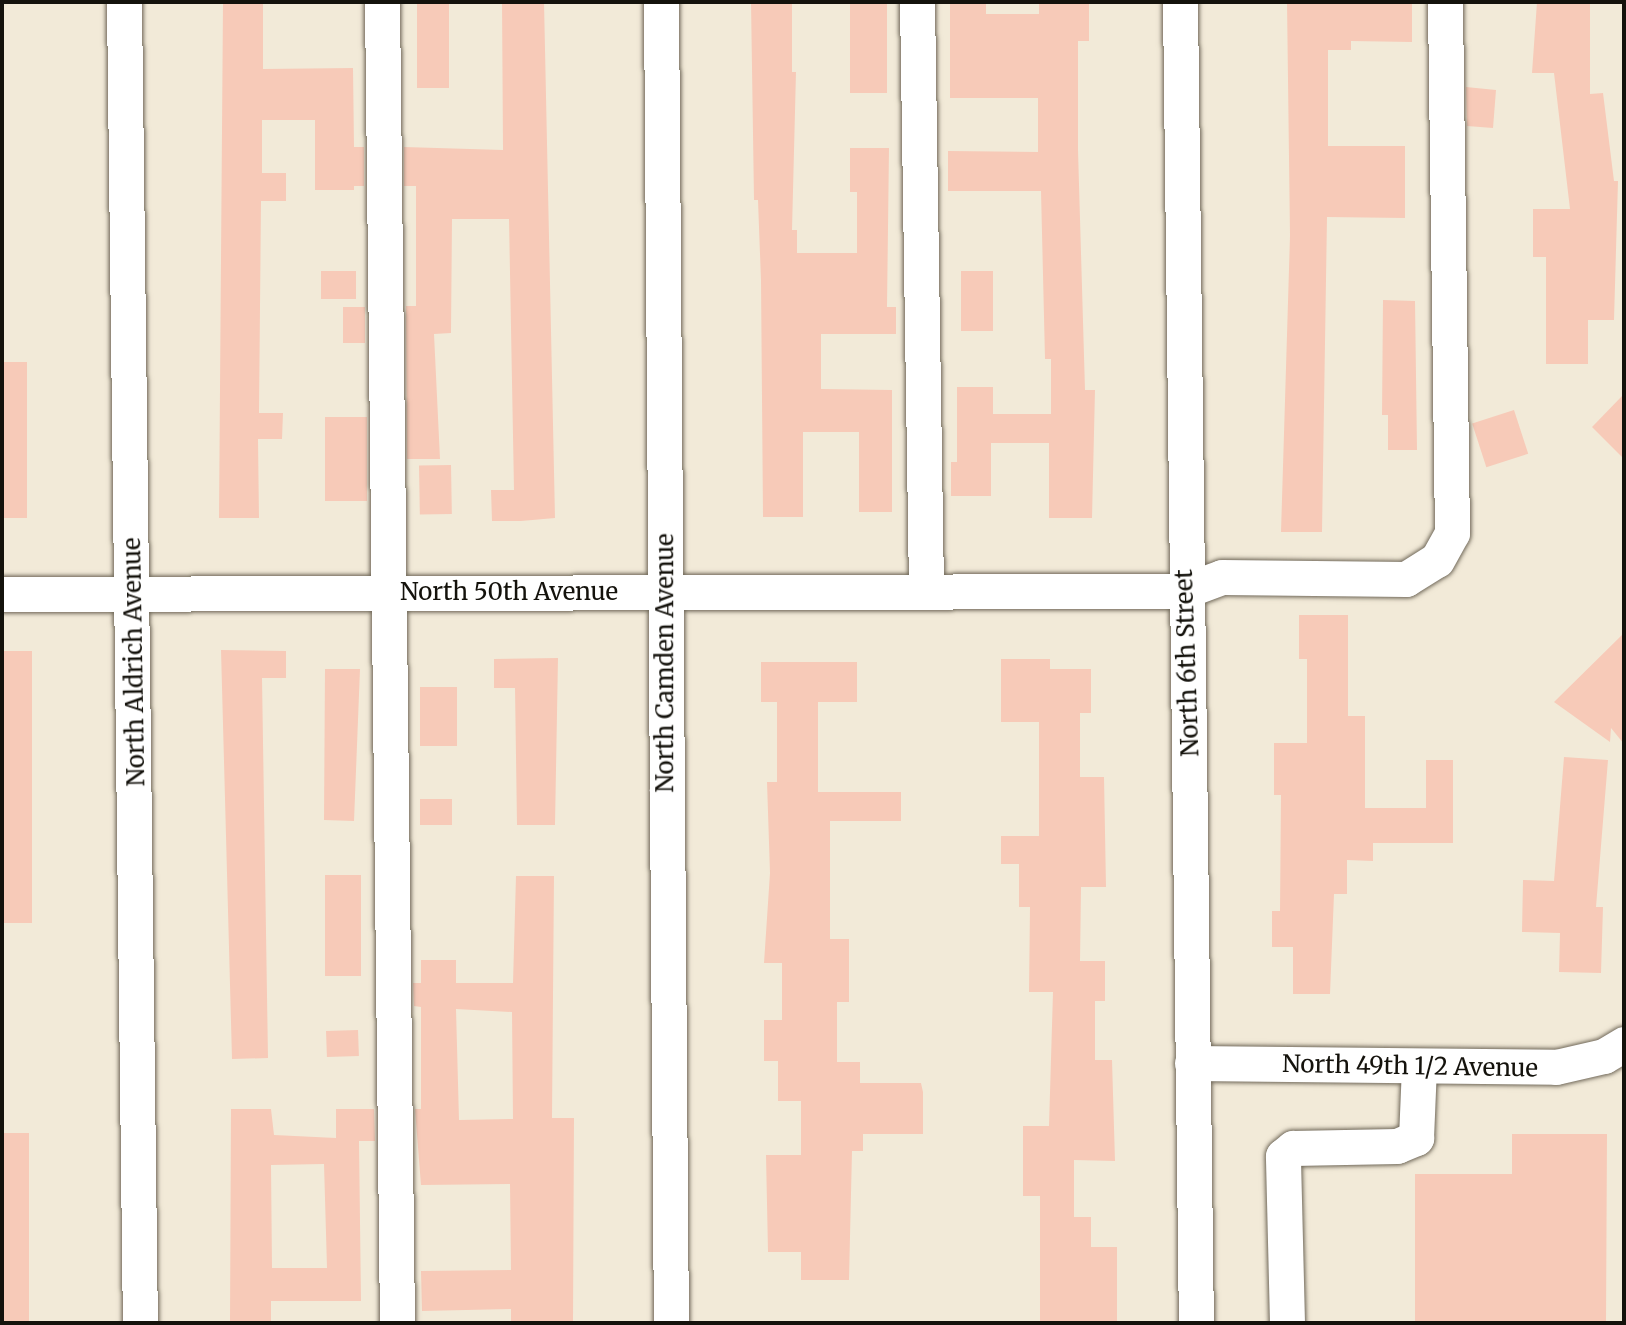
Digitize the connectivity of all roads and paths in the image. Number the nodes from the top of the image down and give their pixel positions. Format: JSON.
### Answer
{"nodes":[{"id":1,"x":124,"y":2,"type":"edge"},
{"id":2,"x":382,"y":2,"type":"edge"},
{"id":3,"x":661,"y":2,"type":"edge"},
{"id":4,"x":917,"y":2,"type":"edge"},
{"id":5,"x":1180,"y":2,"type":"edge"},
{"id":6,"x":1445,"y":2,"type":"edge"},
{"id":7,"x":664,"y":591,"type":"junction"},
{"id":8,"x":926,"y":591,"type":"junction"},
{"id":9,"x":1184,"y":591,"type":"junction"},
{"id":10,"x":387,"y":593,"type":"junction"},
{"id":11,"x":2,"y":594,"type":"edge"},
{"id":12,"x":134,"y":594,"type":"junction"},
{"id":13,"x":1624,"y":1044,"type":"edge"},
{"id":14,"x":1192,"y":1063,"type":"junction"},
{"id":15,"x":1419,"y":1066,"type":"junction"},
{"id":16,"x":140,"y":1323,"type":"edge"},
{"id":17,"x":397,"y":1323,"type":"edge"},
{"id":18,"x":671,"y":1323,"type":"edge"},
{"id":19,"x":1196,"y":1323,"type":"edge"},
{"id":20,"x":1287,"y":1323,"type":"edge"}],
"edges":[{"from":1,"to":12,"type":"street","name":"North Aldrich Avenue"},
{"from":2,"to":10,"type":"street"},
{"from":3,"to":7,"type":"street","name":"North Camden Avenue"},
{"from":4,"to":8,"type":"street"},
{"from":5,"to":9,"type":"street","name":"North 6th Street"},
{"from":6,"to":9,"type":"street","name":"North 50th Avenue"},
{"from":7,"to":8,"type":"street","name":"North 50th Avenue"},
{"from":7,"to":10,"type":"street","name":"North 50th Avenue"},
{"from":7,"to":18,"type":"street","name":"North Camden Avenue"},
{"from":8,"to":9,"type":"street","name":"North 50th Avenue"},
{"from":9,"to":14,"type":"street","name":"North 6th Street"},
{"from":10,"to":12,"type":"street","name":"North 50th Avenue"},
{"from":10,"to":17,"type":"street"},
{"from":11,"to":12,"type":"street","name":"North 50th Avenue"},
{"from":12,"to":16,"type":"street","name":"North Aldrich Avenue"},
{"from":13,"to":15,"type":"street","name":"North 49th 1/2 Avenue"},
{"from":14,"to":15,"type":"street","name":"North 49th 1/2 Avenue"},
{"from":14,"to":19,"type":"street","name":"North 6th Street"},
{"from":15,"to":20,"type":"street"}]}
